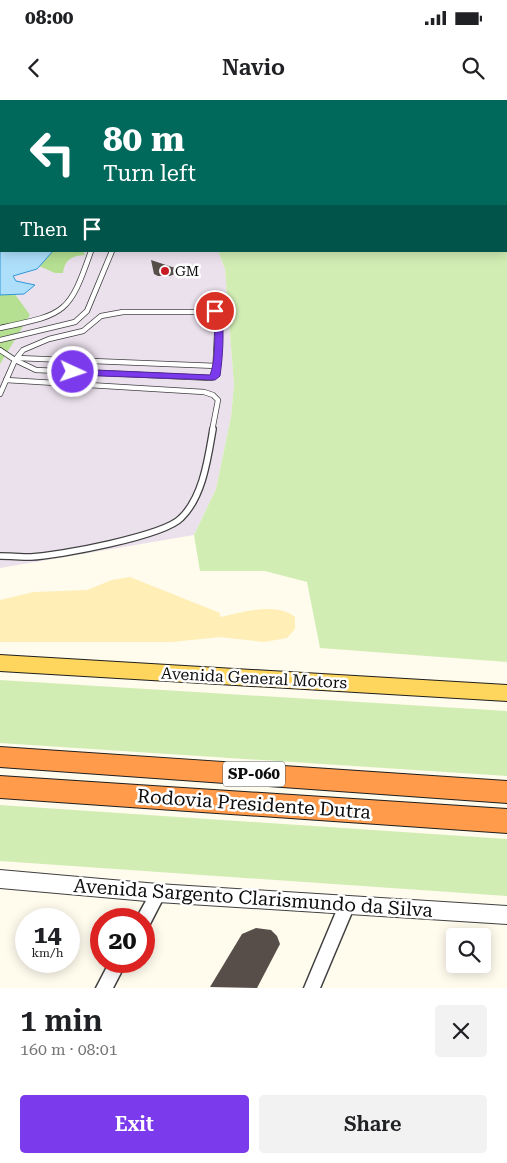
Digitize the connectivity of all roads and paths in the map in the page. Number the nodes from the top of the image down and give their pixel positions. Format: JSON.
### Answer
{"nodes":[{"id":1,"x":91,"y":252,"type":"edge"},
{"id":2,"x":112,"y":252,"type":"edge"},
{"id":3,"x":0,"y":328,"type":"edge"},
{"id":4,"x":0,"y":340,"type":"edge"},
{"id":5,"x":0,"y":350,"type":"edge"},
{"id":6,"x":16,"y":359,"type":"junction"},
{"id":7,"x":217,"y":366,"type":"junction"},
{"id":8,"x":6,"y":380,"type":"junction"},
{"id":9,"x":1,"y":390,"type":"edge"},
{"id":10,"x":0,"y":556,"type":"edge"},
{"id":11,"x":0,"y":663,"type":"edge"},
{"id":12,"x":507,"y":693,"type":"edge"},
{"id":13,"x":0,"y":757,"type":"edge"},
{"id":14,"x":0,"y":787,"type":"edge"},
{"id":15,"x":507,"y":792,"type":"edge"},
{"id":16,"x":507,"y":821,"type":"edge"},
{"id":17,"x":0,"y":878,"type":"edge"},
{"id":18,"x":158,"y":893,"type":"junction"},
{"id":19,"x":347,"y":905,"type":"junction"},
{"id":20,"x":150,"y":908,"type":"edge"},
{"id":21,"x":507,"y":915,"type":"edge"},
{"id":22,"x":112,"y":973,"type":"edge"},
{"id":23,"x":104,"y":988,"type":"edge"},
{"id":24,"x":312,"y":988,"type":"edge"}],
"edges":[{"from":1,"to":3,"type":"lane"},
{"from":2,"to":4,"type":"lane"},
{"from":5,"to":6,"type":"lane"},
{"from":6,"to":7,"type":"lane"},
{"from":6,"to":7,"type":"lane"},
{"from":6,"to":7,"type":"lane"},
{"from":6,"to":8,"type":"lane"},
{"from":8,"to":9,"type":"lane"},
{"from":8,"to":10,"type":"lane"},
{"from":11,"to":12,"type":"main road","name":"Avenida General Motors"},
{"from":13,"to":15,"type":"highway","name":"Rodovia Presidente Dutra","number":"SP-060"},
{"from":14,"to":16,"type":"highway","name":"Rodovia Presidente Dutra","number":"SP-060"},
{"from":17,"to":18,"type":"street","name":"Avenida Sargento Clarismundo da Silva"},
{"from":18,"to":19,"type":"street","name":"Avenida Sargento Clarismundo da Silva"},
{"from":18,"to":20,"type":"street"},
{"from":19,"to":21,"type":"street","name":"Avenida Sargento Clarismundo da Silva"},
{"from":19,"to":24,"type":"street"},
{"from":22,"to":23,"type":"street"}]}
